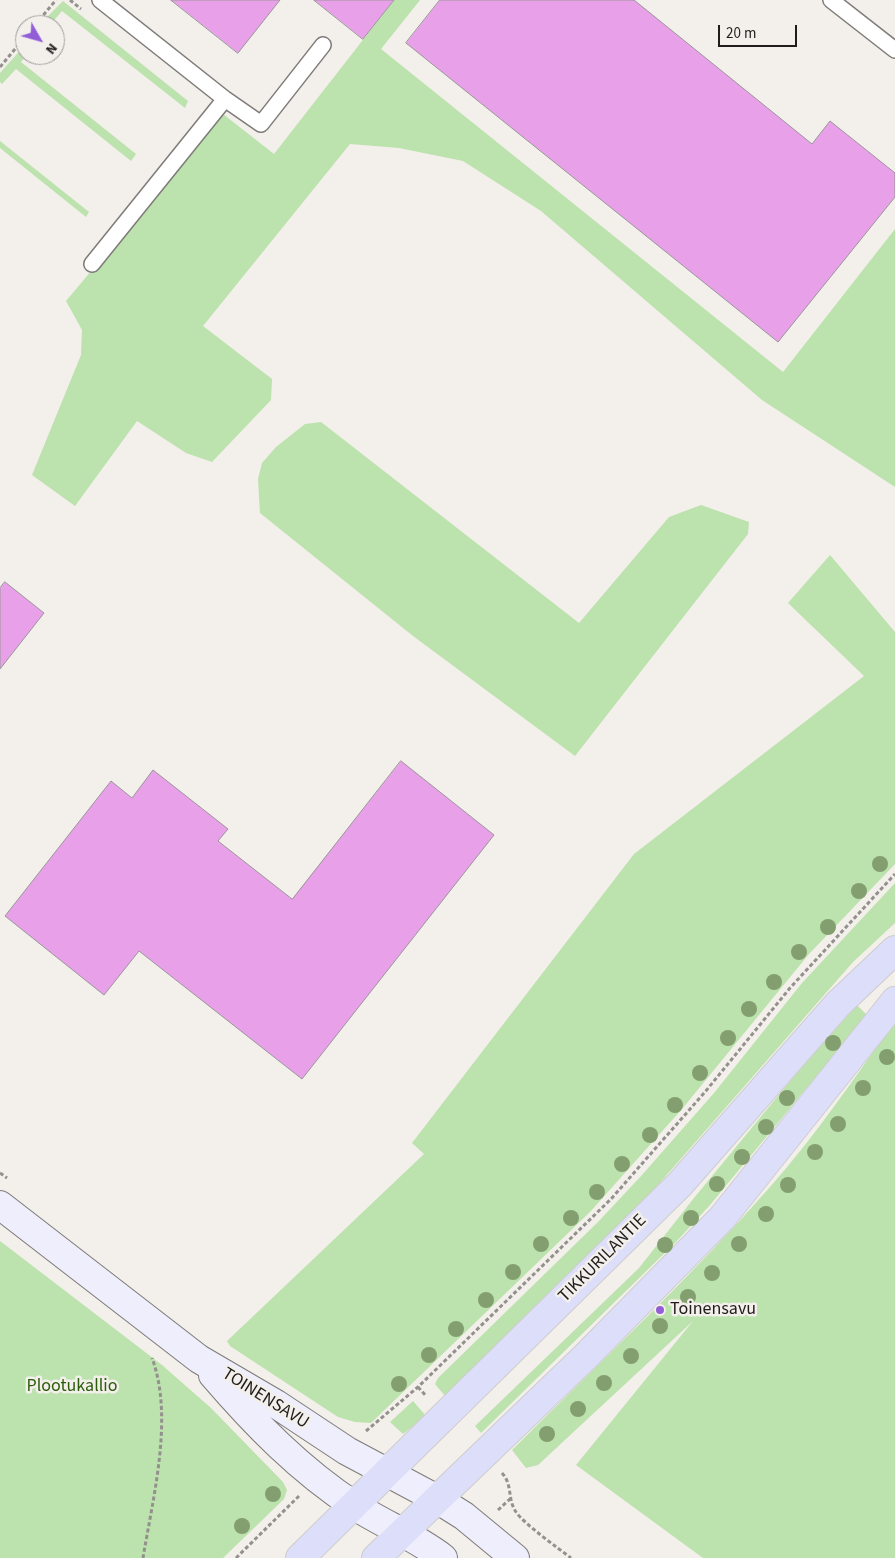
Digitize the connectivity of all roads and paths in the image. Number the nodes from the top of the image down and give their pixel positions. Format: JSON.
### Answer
{"nodes":[{"id":1,"x":56,"y":0,"type":"edge"},
{"id":2,"x":70,"y":0,"type":"edge"},
{"id":3,"x":100,"y":0,"type":"edge"},
{"id":4,"x":831,"y":0,"type":"edge"},
{"id":5,"x":85,"y":12,"type":"dead end"},
{"id":6,"x":43,"y":15,"type":"edge"},
{"id":7,"x":323,"y":45,"type":"dead end"},
{"id":8,"x":15,"y":49,"type":"edge"},
{"id":9,"x":895,"y":50,"type":"edge"},
{"id":10,"x":0,"y":67,"type":"edge"},
{"id":11,"x":225,"y":99,"type":"junction"},
{"id":12,"x":92,"y":264,"type":"dead end"},
{"id":13,"x":895,"y":874,"type":"edge"},
{"id":14,"x":895,"y":950,"type":"edge"},
{"id":15,"x":895,"y":1001,"type":"edge"},
{"id":16,"x":0,"y":1205,"type":"edge"},
{"id":17,"x":149,"y":1351,"type":"dead end"},
{"id":18,"x":199,"y":1358,"type":"junction"},
{"id":19,"x":362,"y":1434,"type":"dead end"},
{"id":20,"x":388,"y":1473,"type":"junction"},
{"id":21,"x":300,"y":1495,"type":"dead end"},
{"id":22,"x":437,"y":1499,"type":"junction"},
{"id":23,"x":354,"y":1506,"type":"junction"},
{"id":24,"x":402,"y":1533,"type":"junction"},
{"id":25,"x":143,"y":1558,"type":"edge"},
{"id":26,"x":236,"y":1558,"type":"edge"},
{"id":27,"x":300,"y":1558,"type":"edge"},
{"id":28,"x":376,"y":1558,"type":"edge"},
{"id":29,"x":443,"y":1558,"type":"edge"},
{"id":30,"x":515,"y":1558,"type":"edge"}],
"edges":[{"from":1,"to":6,"type":"path"},
{"from":2,"to":5,"type":"path"},
{"from":3,"to":11,"type":"lane"},
{"from":4,"to":9,"type":"lane"},
{"from":7,"to":11,"type":"lane"},
{"from":8,"to":10,"type":"path"},
{"from":11,"to":12,"type":"lane"},
{"from":13,"to":19,"type":"path"},
{"from":14,"to":20,"type":"main road","name":"TIKKURILANTIE"},
{"from":15,"to":22,"type":"main road"},
{"from":16,"to":18,"type":"street","name":"TOINENSAVU"},
{"from":17,"to":25,"type":"path"},
{"from":18,"to":20,"type":"street","name":"TOINENSAVU"},
{"from":18,"to":23,"type":"street","name":"TOINENSAVU"},
{"from":20,"to":22,"type":"street","name":"TOINENSAVU"},
{"from":20,"to":23,"type":"main road","name":"TIKKURILANTIE"},
{"from":21,"to":26,"type":"path"},
{"from":22,"to":24,"type":"main road"},
{"from":22,"to":30,"type":"street","name":"TOINENSAVU"},
{"from":23,"to":24,"type":"street","name":"TOINENSAVU"},
{"from":23,"to":27,"type":"main road","name":"TIKKURILANTIE"},
{"from":24,"to":28,"type":"main road"},
{"from":24,"to":29,"type":"street","name":"TOINENSAVU"}]}
